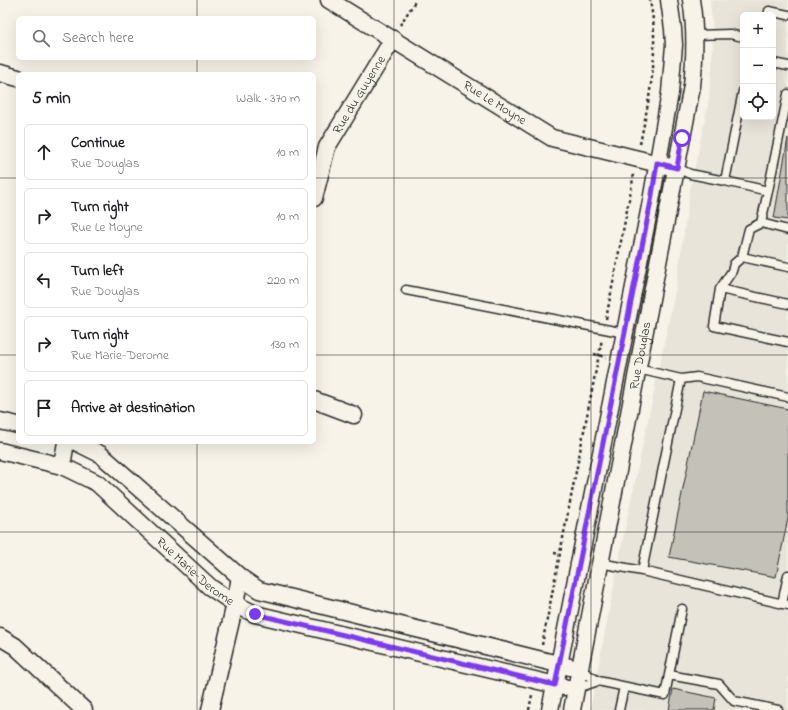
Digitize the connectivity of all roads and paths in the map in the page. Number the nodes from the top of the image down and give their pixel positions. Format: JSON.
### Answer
{"nodes":[{"id":1,"x":329,"y":0,"type":"edge"},
{"id":2,"x":416,"y":0,"type":"edge"},
{"id":3,"x":650,"y":0,"type":"edge"},
{"id":4,"x":669,"y":0,"type":"edge"},
{"id":5,"x":691,"y":0,"type":"edge"},
{"id":6,"x":769,"y":12,"type":"edge"},
{"id":7,"x":788,"y":15,"type":"edge"},
{"id":8,"x":396,"y":33,"type":"junction"},
{"id":9,"x":695,"y":35,"type":"junction"},
{"id":10,"x":740,"y":36,"type":"edge"},
{"id":11,"x":776,"y":64,"type":"edge"},
{"id":12,"x":788,"y":66,"type":"edge"},
{"id":13,"x":0,"y":73,"type":"edge"},
{"id":14,"x":16,"y":77,"type":"edge"},
{"id":15,"x":788,"y":94,"type":"edge"},
{"id":16,"x":740,"y":106,"type":"edge"},
{"id":17,"x":641,"y":138,"type":"dead end"},
{"id":18,"x":657,"y":163,"type":"junction"},
{"id":19,"x":677,"y":168,"type":"junction"},
{"id":20,"x":634,"y":176,"type":"dead end"},
{"id":21,"x":725,"y":181,"type":"junction"},
{"id":22,"x":316,"y":190,"type":"edge"},
{"id":23,"x":768,"y":191,"type":"junction"},
{"id":24,"x":761,"y":223,"type":"junction"},
{"id":25,"x":788,"y":230,"type":"edge"},
{"id":26,"x":742,"y":257,"type":"junction"},
{"id":27,"x":788,"y":267,"type":"edge"},
{"id":28,"x":720,"y":289,"type":"junction"},
{"id":29,"x":406,"y":290,"type":"dead end"},
{"id":30,"x":788,"y":304,"type":"edge"},
{"id":31,"x":606,"y":317,"type":"dead end"},
{"id":32,"x":625,"y":333,"type":"junction"},
{"id":33,"x":602,"y":340,"type":"dead end"},
{"id":34,"x":788,"y":342,"type":"edge"},
{"id":35,"x":638,"y":369,"type":"junction"},
{"id":36,"x":681,"y":379,"type":"junction"},
{"id":37,"x":788,"y":397,"type":"edge"},
{"id":38,"x":316,"y":401,"type":"edge"},
{"id":39,"x":354,"y":415,"type":"dead end"},
{"id":40,"x":0,"y":421,"type":"edge"},
{"id":41,"x":16,"y":425,"type":"edge"},
{"id":42,"x":66,"y":444,"type":"edge"},
{"id":43,"x":80,"y":444,"type":"edge"},
{"id":44,"x":0,"y":451,"type":"edge"},
{"id":45,"x":62,"y":466,"type":"junction"},
{"id":46,"x":554,"y":553,"type":"dead end"},
{"id":47,"x":560,"y":554,"type":"junction"},
{"id":48,"x":600,"y":563,"type":"junction"},
{"id":49,"x":642,"y":571,"type":"junction"},
{"id":50,"x":788,"y":575,"type":"edge"},
{"id":51,"x":240,"y":577,"type":"junction"},
{"id":52,"x":235,"y":604,"type":"junction"},
{"id":53,"x":785,"y":605,"type":"edge"},
{"id":54,"x":682,"y":609,"type":"dead end"},
{"id":55,"x":0,"y":637,"type":"edge"},
{"id":56,"x":542,"y":644,"type":"dead end"},
{"id":57,"x":559,"y":665,"type":"junction"},
{"id":58,"x":580,"y":669,"type":"junction"},
{"id":59,"x":669,"y":675,"type":"junction"},
{"id":60,"x":598,"y":681,"type":"junction"},
{"id":61,"x":555,"y":685,"type":"junction"},
{"id":62,"x":624,"y":687,"type":"junction"},
{"id":63,"x":575,"y":689,"type":"junction"},
{"id":64,"x":532,"y":694,"type":"dead end"},
{"id":65,"x":84,"y":710,"type":"edge"},
{"id":66,"x":210,"y":710,"type":"edge"},
{"id":67,"x":529,"y":710,"type":"edge"},
{"id":68,"x":550,"y":710,"type":"edge"},
{"id":69,"x":572,"y":710,"type":"edge"},
{"id":70,"x":619,"y":710,"type":"edge"},
{"id":71,"x":778,"y":710,"type":"edge"}],
"edges":[{"from":1,"to":8,"type":"street","name":"Rue Le Moyne"},
{"from":2,"to":8,"type":"path"},
{"from":3,"to":17,"type":"path"},
{"from":4,"to":18,"type":"street","name":"Rue Douglas"},
{"from":5,"to":9,"type":"street","name":"Rue Douglas"},
{"from":6,"to":7,"type":"lane"},
{"from":8,"to":18,"type":"street","name":"Rue Le Moyne"},
{"from":8,"to":22,"type":"street","name":"Rue du Guyenne"},
{"from":9,"to":10,"type":"lane"},
{"from":9,"to":19,"type":"street","name":"Rue Douglas"},
{"from":11,"to":12,"type":"lane"},
{"from":13,"to":14,"type":"street"},
{"from":15,"to":23,"type":"lane"},
{"from":16,"to":21,"type":"lane"},
{"from":18,"to":19,"type":"street","name":"Rue Le Moyne"},
{"from":18,"to":32,"type":"street","name":"Rue Douglas"},
{"from":19,"to":21,"type":"lane"},
{"from":19,"to":35,"type":"street","name":"Rue Douglas"},
{"from":20,"to":31,"type":"path"},
{"from":21,"to":23,"type":"lane"},
{"from":23,"to":24,"type":"lane"},
{"from":24,"to":25,"type":"lane"},
{"from":24,"to":26,"type":"lane"},
{"from":26,"to":27,"type":"lane"},
{"from":26,"to":28,"type":"lane"},
{"from":28,"to":30,"type":"lane"},
{"from":28,"to":34,"type":"lane"},
{"from":29,"to":32,"type":"lane","name":"Rue Douglas"},
{"from":32,"to":57,"type":"street","name":"Rue Douglas"},
{"from":33,"to":47,"type":"path"},
{"from":35,"to":36,"type":"lane"},
{"from":35,"to":48,"type":"street","name":"Rue Douglas"},
{"from":36,"to":37,"type":"lane"},
{"from":36,"to":49,"type":"lane"},
{"from":38,"to":39,"type":"street"},
{"from":40,"to":41,"type":"street"},
{"from":42,"to":45,"type":"street"},
{"from":43,"to":51,"type":"street","name":"Rue Marie-Derome"},
{"from":44,"to":45,"type":"street","name":"Rue Marie-Derome"},
{"from":45,"to":52,"type":"street","name":"Rue Marie-Derome"},
{"from":46,"to":47,"type":"path"},
{"from":47,"to":56,"type":"path"},
{"from":48,"to":49,"type":"lane"},
{"from":48,"to":58,"type":"street","name":"Rue Douglas"},
{"from":49,"to":53,"type":"lane"},
{"from":50,"to":53,"type":"lane"},
{"from":51,"to":52,"type":"street"},
{"from":51,"to":57,"type":"street","name":"Rue Marie-Derome"},
{"from":52,"to":61,"type":"street","name":"Rue Marie-Derome"},
{"from":52,"to":66,"type":"street"},
{"from":54,"to":59,"type":"lane"},
{"from":55,"to":65,"type":"street"},
{"from":57,"to":58,"type":"street","name":"Rue Marie-Derome"},
{"from":57,"to":61,"type":"street","name":"Rue Douglas"},
{"from":58,"to":60,"type":"lane"},
{"from":58,"to":63,"type":"street","name":"Rue Douglas"},
{"from":59,"to":62,"type":"lane"},
{"from":59,"to":71,"type":"lane"},
{"from":60,"to":62,"type":"lane"},
{"from":60,"to":63,"type":"lane"},
{"from":61,"to":63,"type":"street","name":"Rue Marie-Derome"},
{"from":61,"to":68,"type":"street","name":"Rue Douglas"},
{"from":62,"to":70,"type":"lane"},
{"from":63,"to":69,"type":"street","name":"Rue Douglas"},
{"from":64,"to":67,"type":"path"}]}
